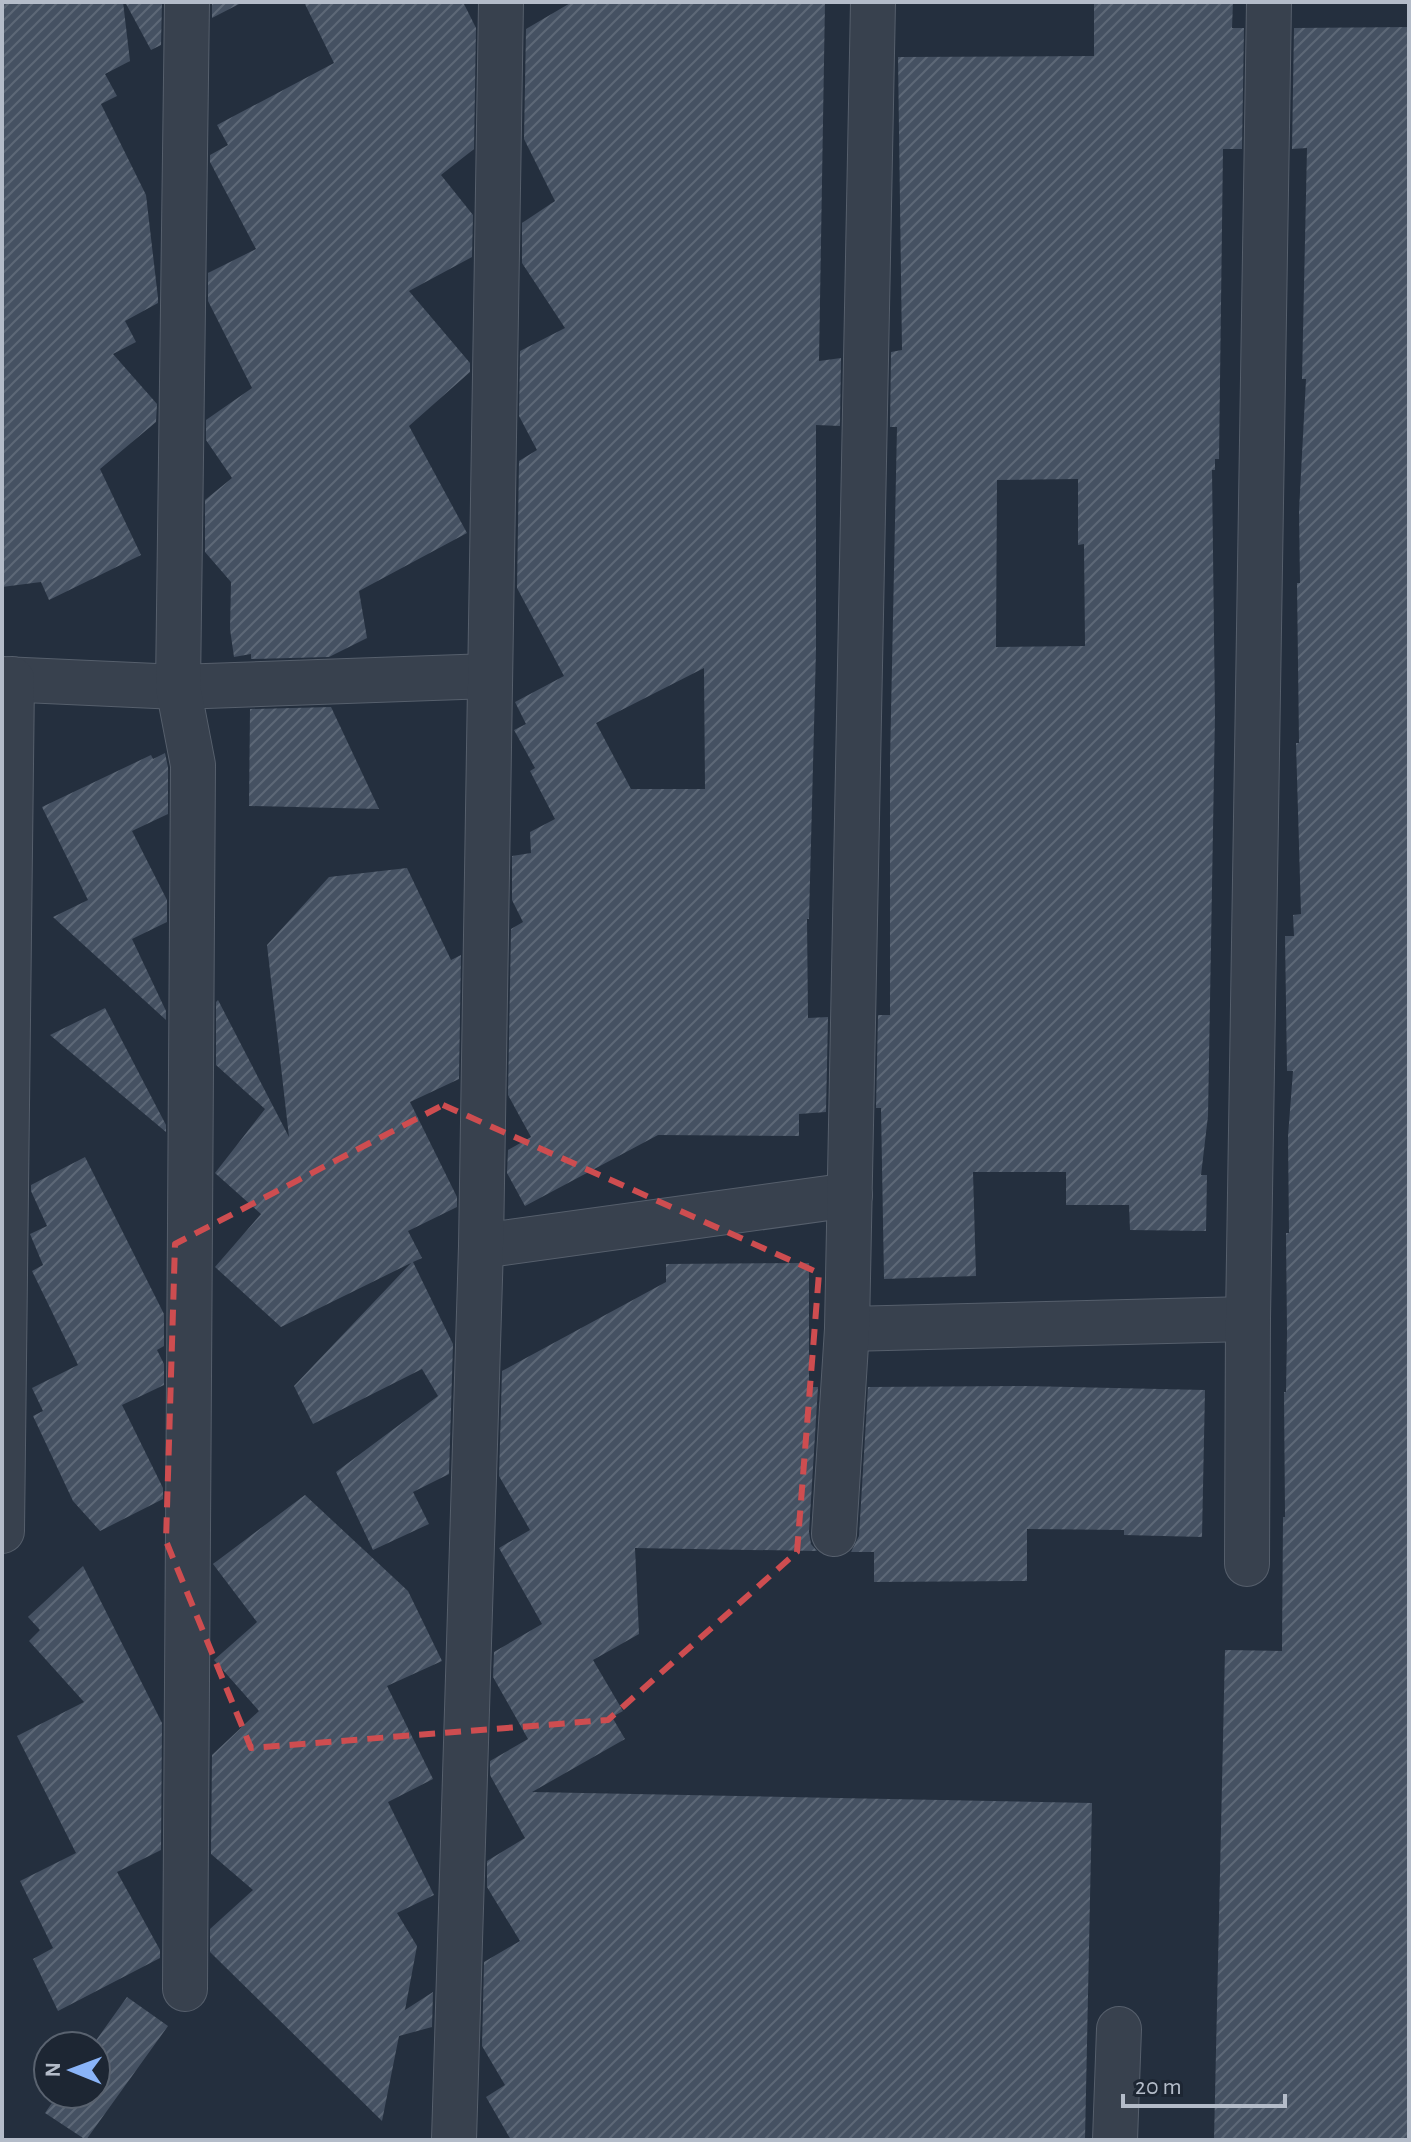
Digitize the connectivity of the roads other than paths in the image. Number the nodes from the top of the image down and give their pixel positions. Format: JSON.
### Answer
{"nodes":[{"id":1,"x":187,"y":2,"type":"edge"},
{"id":2,"x":501,"y":2,"type":"edge"},
{"id":3,"x":873,"y":2,"type":"edge"},
{"id":4,"x":1269,"y":2,"type":"edge"},
{"id":5,"x":490,"y":676,"type":"junction"},
{"id":6,"x":7,"y":679,"type":"edge"},
{"id":7,"x":178,"y":687,"type":"junction"},
{"id":8,"x":850,"y":1195,"type":"junction"},
{"id":9,"x":481,"y":1246,"type":"junction"},
{"id":10,"x":1248,"y":1319,"type":"junction"},
{"id":11,"x":847,"y":1329,"type":"junction"},
{"id":12,"x":2,"y":1531,"type":"edge"},
{"id":13,"x":834,"y":1534,"type":"dead end"},
{"id":14,"x":1247,"y":1564,"type":"dead end"},
{"id":15,"x":185,"y":1989,"type":"dead end"},
{"id":16,"x":1119,"y":2029,"type":"dead end"},
{"id":17,"x":454,"y":2140,"type":"edge"},
{"id":18,"x":1115,"y":2140,"type":"edge"}],
"edges":[{"from":1,"to":7,"type":"lane"},
{"from":2,"to":5,"type":"lane"},
{"from":3,"to":8,"type":"lane"},
{"from":4,"to":10,"type":"lane"},
{"from":5,"to":7,"type":"lane"},
{"from":5,"to":9,"type":"lane"},
{"from":6,"to":7,"type":"lane"},
{"from":6,"to":12,"type":"lane"},
{"from":7,"to":15,"type":"lane"},
{"from":8,"to":9,"type":"lane"},
{"from":8,"to":11,"type":"lane"},
{"from":9,"to":17,"type":"lane"},
{"from":10,"to":11,"type":"lane"},
{"from":10,"to":14,"type":"lane"},
{"from":11,"to":13,"type":"lane"},
{"from":16,"to":18,"type":"lane"}]}
